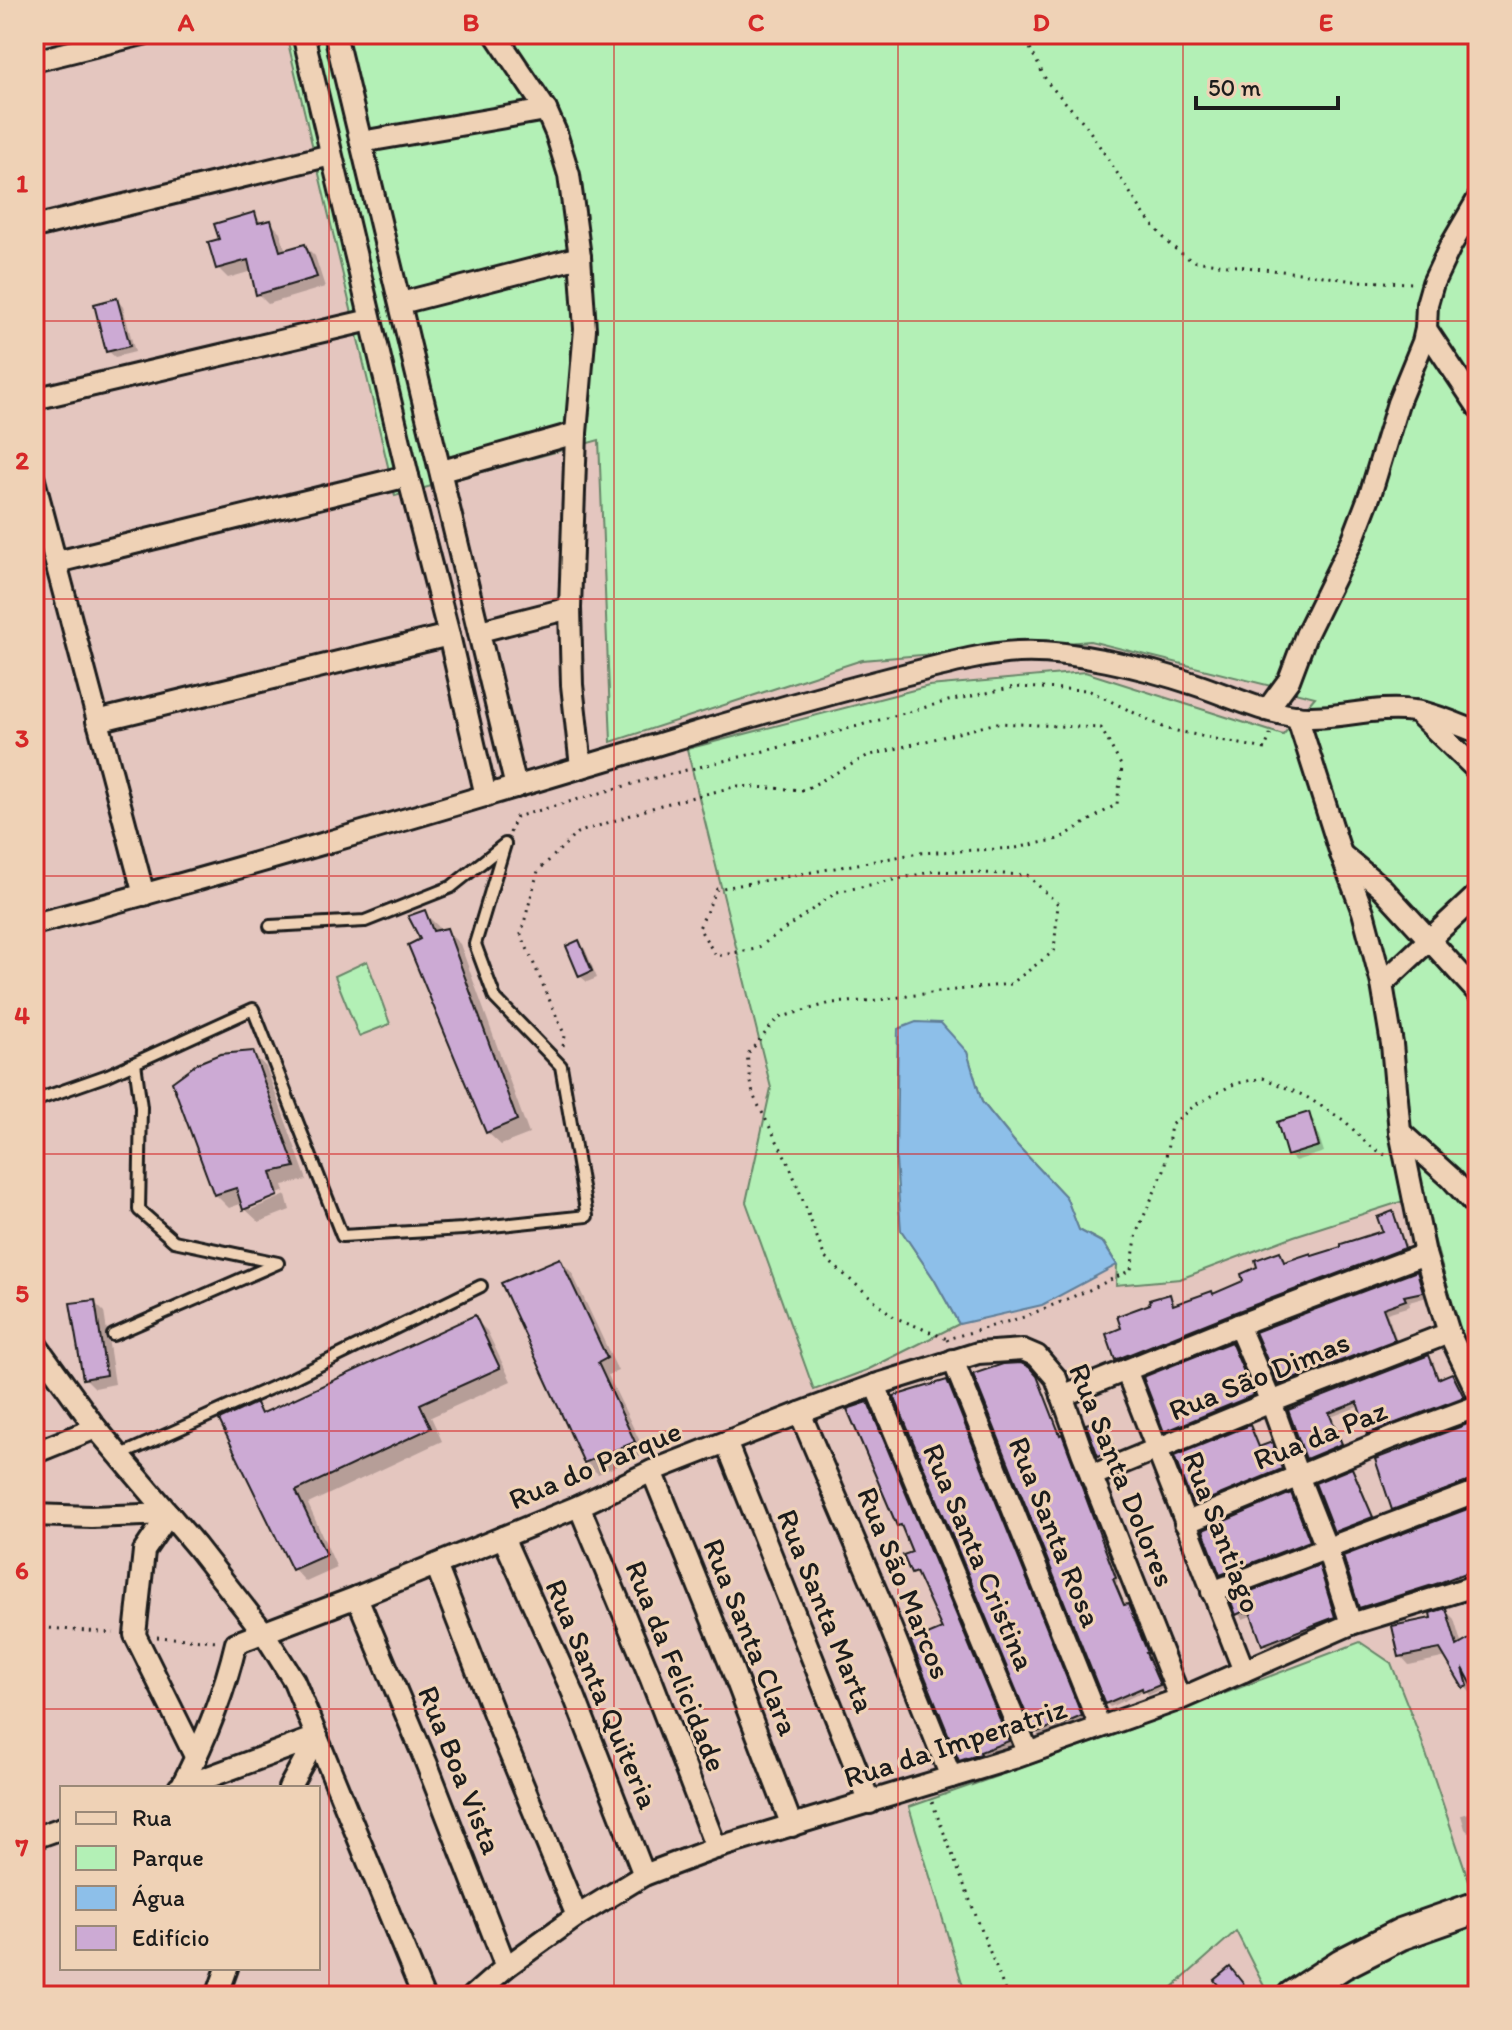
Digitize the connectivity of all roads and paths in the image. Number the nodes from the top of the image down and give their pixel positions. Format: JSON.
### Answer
{"nodes":[{"id":1,"x":143,"y":34,"type":"edge"},
{"id":2,"x":303,"y":34,"type":"edge"},
{"id":3,"x":335,"y":34,"type":"edge"},
{"id":4,"x":495,"y":34,"type":"edge"},
{"id":5,"x":1023,"y":34,"type":"edge"},
{"id":6,"x":34,"y":61,"type":"edge"},
{"id":7,"x":546,"y":110,"type":"junction"},
{"id":8,"x":361,"y":142,"type":"junction"},
{"id":9,"x":331,"y":155,"type":"junction"},
{"id":10,"x":1478,"y":199,"type":"edge"},
{"id":11,"x":34,"y":227,"type":"edge"},
{"id":12,"x":580,"y":257,"type":"junction"},
{"id":13,"x":1433,"y":283,"type":"junction"},
{"id":14,"x":401,"y":303,"type":"junction"},
{"id":15,"x":370,"y":320,"type":"junction"},
{"id":16,"x":1426,"y":329,"type":"junction"},
{"id":17,"x":34,"y":399,"type":"edge"},
{"id":18,"x":1478,"y":407,"type":"edge"},
{"id":19,"x":576,"y":433,"type":"junction"},
{"id":20,"x":442,"y":471,"type":"junction"},
{"id":21,"x":408,"y":476,"type":"junction"},
{"id":22,"x":34,"y":480,"type":"edge"},
{"id":23,"x":57,"y":562,"type":"junction"},
{"id":24,"x":570,"y":608,"type":"junction"},
{"id":25,"x":480,"y":631,"type":"junction"},
{"id":26,"x":449,"y":635,"type":"junction"},
{"id":27,"x":1415,"y":711,"type":"junction"},
{"id":28,"x":1281,"y":713,"type":"junction"},
{"id":29,"x":97,"y":721,"type":"junction"},
{"id":30,"x":1478,"y":732,"type":"edge"},
{"id":31,"x":581,"y":767,"type":"junction"},
{"id":32,"x":1478,"y":771,"type":"edge"},
{"id":33,"x":516,"y":787,"type":"junction"},
{"id":34,"x":486,"y":796,"type":"junction"},
{"id":35,"x":505,"y":844,"type":"junction"},
{"id":36,"x":1341,"y":854,"type":"junction"},
{"id":37,"x":1478,"y":894,"type":"edge"},
{"id":38,"x":144,"y":895,"type":"junction"},
{"id":39,"x":34,"y":924,"type":"edge"},
{"id":40,"x":270,"y":926,"type":"dead end"},
{"id":41,"x":1429,"y":939,"type":"junction"},
{"id":42,"x":1382,"y":984,"type":"junction"},
{"id":43,"x":1478,"y":993,"type":"edge"},
{"id":44,"x":135,"y":1063,"type":"junction"},
{"id":45,"x":561,"y":1066,"type":"junction"},
{"id":46,"x":34,"y":1101,"type":"edge"},
{"id":47,"x":1400,"y":1132,"type":"junction"},
{"id":48,"x":1408,"y":1170,"type":"junction"},
{"id":49,"x":1478,"y":1208,"type":"edge"},
{"id":50,"x":1425,"y":1254,"type":"junction"},
{"id":51,"x":481,"y":1286,"type":"dead end"},
{"id":52,"x":1238,"y":1325,"type":"junction"},
{"id":53,"x":1449,"y":1333,"type":"junction"},
{"id":54,"x":113,"y":1335,"type":"dead end"},
{"id":55,"x":947,"y":1339,"type":"junction"},
{"id":56,"x":34,"y":1342,"type":"edge"},
{"id":57,"x":953,"y":1360,"type":"junction"},
{"id":58,"x":1126,"y":1370,"type":"junction"},
{"id":59,"x":875,"y":1385,"type":"junction"},
{"id":60,"x":1478,"y":1394,"type":"edge"},
{"id":61,"x":1062,"y":1396,"type":"junction"},
{"id":62,"x":1271,"y":1402,"type":"junction"},
{"id":63,"x":1478,"y":1406,"type":"edge"},
{"id":64,"x":800,"y":1413,"type":"junction"},
{"id":65,"x":96,"y":1428,"type":"junction"},
{"id":66,"x":726,"y":1442,"type":"junction"},
{"id":67,"x":1159,"y":1449,"type":"junction"},
{"id":68,"x":34,"y":1453,"type":"edge"},
{"id":69,"x":119,"y":1456,"type":"junction"},
{"id":70,"x":652,"y":1471,"type":"junction"},
{"id":71,"x":1091,"y":1476,"type":"junction"},
{"id":72,"x":1298,"y":1476,"type":"junction"},
{"id":73,"x":1478,"y":1491,"type":"edge"},
{"id":74,"x":579,"y":1506,"type":"junction"},
{"id":75,"x":169,"y":1514,"type":"junction"},
{"id":76,"x":34,"y":1515,"type":"edge"},
{"id":77,"x":1185,"y":1523,"type":"junction"},
{"id":78,"x":503,"y":1537,"type":"junction"},
{"id":79,"x":1327,"y":1549,"type":"junction"},
{"id":80,"x":436,"y":1565,"type":"junction"},
{"id":81,"x":1478,"y":1585,"type":"edge"},
{"id":82,"x":1212,"y":1592,"type":"junction"},
{"id":83,"x":357,"y":1597,"type":"junction"},
{"id":84,"x":1351,"y":1624,"type":"junction"},
{"id":85,"x":264,"y":1633,"type":"junction"},
{"id":86,"x":1244,"y":1671,"type":"junction"},
{"id":87,"x":1180,"y":1699,"type":"junction"},
{"id":88,"x":1100,"y":1727,"type":"junction"},
{"id":89,"x":317,"y":1737,"type":"junction"},
{"id":90,"x":1028,"y":1752,"type":"junction"},
{"id":91,"x":196,"y":1758,"type":"junction"},
{"id":92,"x":951,"y":1777,"type":"junction"},
{"id":93,"x":927,"y":1785,"type":"junction"},
{"id":94,"x":181,"y":1786,"type":"edge"},
{"id":95,"x":185,"y":1786,"type":"edge"},
{"id":96,"x":290,"y":1786,"type":"edge"},
{"id":97,"x":870,"y":1803,"type":"junction"},
{"id":98,"x":792,"y":1826,"type":"junction"},
{"id":99,"x":60,"y":1829,"type":"edge"},
{"id":100,"x":34,"y":1838,"type":"edge"},
{"id":101,"x":716,"y":1848,"type":"junction"},
{"id":102,"x":644,"y":1875,"type":"junction"},
{"id":103,"x":1478,"y":1907,"type":"edge"},
{"id":104,"x":577,"y":1916,"type":"junction"},
{"id":105,"x":506,"y":1967,"type":"junction"},
{"id":106,"x":227,"y":1970,"type":"edge"},
{"id":107,"x":217,"y":1996,"type":"edge"},
{"id":108,"x":423,"y":1996,"type":"edge"},
{"id":109,"x":473,"y":1996,"type":"edge"},
{"id":110,"x":1007,"y":1996,"type":"edge"},
{"id":111,"x":1293,"y":1996,"type":"edge"}],
"edges":[{"from":1,"to":6,"type":"street"},
{"from":2,"to":9,"type":"street"},
{"from":3,"to":8,"type":"street"},
{"from":4,"to":7,"type":"street"},
{"from":5,"to":13,"type":"path"},
{"from":7,"to":8,"type":"street"},
{"from":7,"to":12,"type":"street"},
{"from":8,"to":14,"type":"street"},
{"from":9,"to":11,"type":"street"},
{"from":9,"to":15,"type":"street"},
{"from":10,"to":13,"type":"street"},
{"from":12,"to":14,"type":"street"},
{"from":12,"to":19,"type":"street"},
{"from":13,"to":16,"type":"street"},
{"from":14,"to":20,"type":"street"},
{"from":15,"to":17,"type":"street"},
{"from":15,"to":21,"type":"street"},
{"from":16,"to":18,"type":"street"},
{"from":16,"to":28,"type":"street"},
{"from":19,"to":20,"type":"street"},
{"from":19,"to":24,"type":"street"},
{"from":20,"to":25,"type":"street"},
{"from":21,"to":23,"type":"street"},
{"from":21,"to":26,"type":"street"},
{"from":22,"to":23,"type":"street"},
{"from":23,"to":29,"type":"street"},
{"from":24,"to":25,"type":"street"},
{"from":24,"to":31,"type":"street"},
{"from":25,"to":33,"type":"street"},
{"from":26,"to":29,"type":"street"},
{"from":26,"to":34,"type":"street"},
{"from":27,"to":28,"type":"street"},
{"from":27,"to":30,"type":"street"},
{"from":27,"to":32,"type":"street"},
{"from":28,"to":31,"type":"street"},
{"from":28,"to":35,"type":"path"},
{"from":28,"to":36,"type":"street"},
{"from":29,"to":38,"type":"street"},
{"from":31,"to":33,"type":"street"},
{"from":33,"to":34,"type":"street"},
{"from":34,"to":38,"type":"street"},
{"from":35,"to":40,"type":"lane"},
{"from":35,"to":45,"type":"lane"},
{"from":36,"to":41,"type":"street"},
{"from":36,"to":42,"type":"street"},
{"from":37,"to":41,"type":"street"},
{"from":38,"to":39,"type":"street"},
{"from":41,"to":42,"type":"street"},
{"from":41,"to":43,"type":"street"},
{"from":42,"to":47,"type":"street"},
{"from":44,"to":45,"type":"lane"},
{"from":44,"to":46,"type":"lane"},
{"from":44,"to":54,"type":"lane"},
{"from":45,"to":55,"type":"path"},
{"from":47,"to":48,"type":"street"},
{"from":47,"to":49,"type":"street"},
{"from":48,"to":50,"type":"street"},
{"from":48,"to":55,"type":"path"},
{"from":50,"to":52,"type":"street"},
{"from":50,"to":53,"type":"street"},
{"from":51,"to":69,"type":"lane"},
{"from":52,"to":58,"type":"street"},
{"from":52,"to":62,"type":"street"},
{"from":53,"to":60,"type":"street"},
{"from":53,"to":62,"type":"street","name":"Rua São Dimas"},
{"from":55,"to":57,"type":"path"},
{"from":56,"to":65,"type":"street"},
{"from":57,"to":59,"type":"street","name":"Rua do Parque"},
{"from":57,"to":61,"type":"street","name":"Rua Santa Dolores"},
{"from":57,"to":88,"type":"street","name":"Rua Santa Rosa"},
{"from":58,"to":61,"type":"street"},
{"from":58,"to":67,"type":"street","name":"Rua Santiago"},
{"from":59,"to":64,"type":"street","name":"Rua do Parque"},
{"from":59,"to":90,"type":"street","name":"Rua Santa Cristina"},
{"from":61,"to":71,"type":"street","name":"Rua Santa Dolores"},
{"from":62,"to":67,"type":"street","name":"Rua São Dimas"},
{"from":62,"to":72,"type":"street"},
{"from":63,"to":72,"type":"street","name":"Rua da Paz"},
{"from":64,"to":66,"type":"street","name":"Rua do Parque"},
{"from":64,"to":92,"type":"street","name":"Rua São Marcos"},
{"from":65,"to":68,"type":"street"},
{"from":65,"to":69,"type":"street"},
{"from":66,"to":70,"type":"street","name":"Rua do Parque"},
{"from":66,"to":97,"type":"street","name":"Rua Santa Marta"},
{"from":67,"to":71,"type":"street","name":"Rua São Dimas"},
{"from":67,"to":77,"type":"street","name":"Rua Santiago"},
{"from":69,"to":75,"type":"street"},
{"from":70,"to":74,"type":"street","name":"Rua do Parque"},
{"from":70,"to":98,"type":"street","name":"Rua Santa Clara"},
{"from":71,"to":87,"type":"street","name":"Rua Santa Dolores"},
{"from":72,"to":77,"type":"street","name":"Rua da Paz"},
{"from":72,"to":79,"type":"street"},
{"from":73,"to":79,"type":"street"},
{"from":74,"to":78,"type":"street","name":"Rua do Parque"},
{"from":74,"to":101,"type":"street","name":"Rua da Felicidade"},
{"from":75,"to":76,"type":"street"},
{"from":75,"to":85,"type":"street"},
{"from":75,"to":91,"type":"street"},
{"from":77,"to":82,"type":"street","name":"Rua Santiago"},
{"from":78,"to":80,"type":"street","name":"Rua do Parque"},
{"from":78,"to":102,"type":"street","name":"Rua Santa Quiteria"},
{"from":79,"to":82,"type":"street"},
{"from":79,"to":84,"type":"street"},
{"from":80,"to":83,"type":"street","name":"Rua do Parque"},
{"from":80,"to":104,"type":"street"},
{"from":81,"to":84,"type":"street","name":"Rua da Imperatriz"},
{"from":82,"to":86,"type":"street","name":"Rua Santiago"},
{"from":83,"to":85,"type":"street","name":"Rua do Parque"},
{"from":83,"to":105,"type":"street","name":"Rua Boa Vista"},
{"from":84,"to":86,"type":"street","name":"Rua da Imperatriz"},
{"from":85,"to":89,"type":"street"},
{"from":85,"to":91,"type":"street"},
{"from":86,"to":87,"type":"street","name":"Rua da Imperatriz"},
{"from":87,"to":88,"type":"street","name":"Rua da Imperatriz"},
{"from":88,"to":90,"type":"street","name":"Rua da Imperatriz"},
{"from":89,"to":95,"type":"street"},
{"from":89,"to":96,"type":"street"},
{"from":89,"to":108,"type":"street"},
{"from":90,"to":92,"type":"street","name":"Rua da Imperatriz"},
{"from":91,"to":94,"type":"street"},
{"from":92,"to":93,"type":"street","name":"Rua da Imperatriz"},
{"from":93,"to":97,"type":"street","name":"Rua da Imperatriz"},
{"from":93,"to":110,"type":"path"},
{"from":97,"to":98,"type":"street","name":"Rua da Imperatriz"},
{"from":98,"to":101,"type":"street","name":"Rua da Imperatriz"},
{"from":99,"to":100,"type":"street"},
{"from":101,"to":102,"type":"street","name":"Rua da Imperatriz"},
{"from":102,"to":104,"type":"street","name":"Rua da Imperatriz"},
{"from":103,"to":111,"type":"street"},
{"from":104,"to":105,"type":"street","name":"Rua da Imperatriz"},
{"from":105,"to":109,"type":"street","name":"Rua da Imperatriz"},
{"from":106,"to":107,"type":"street"}]}
